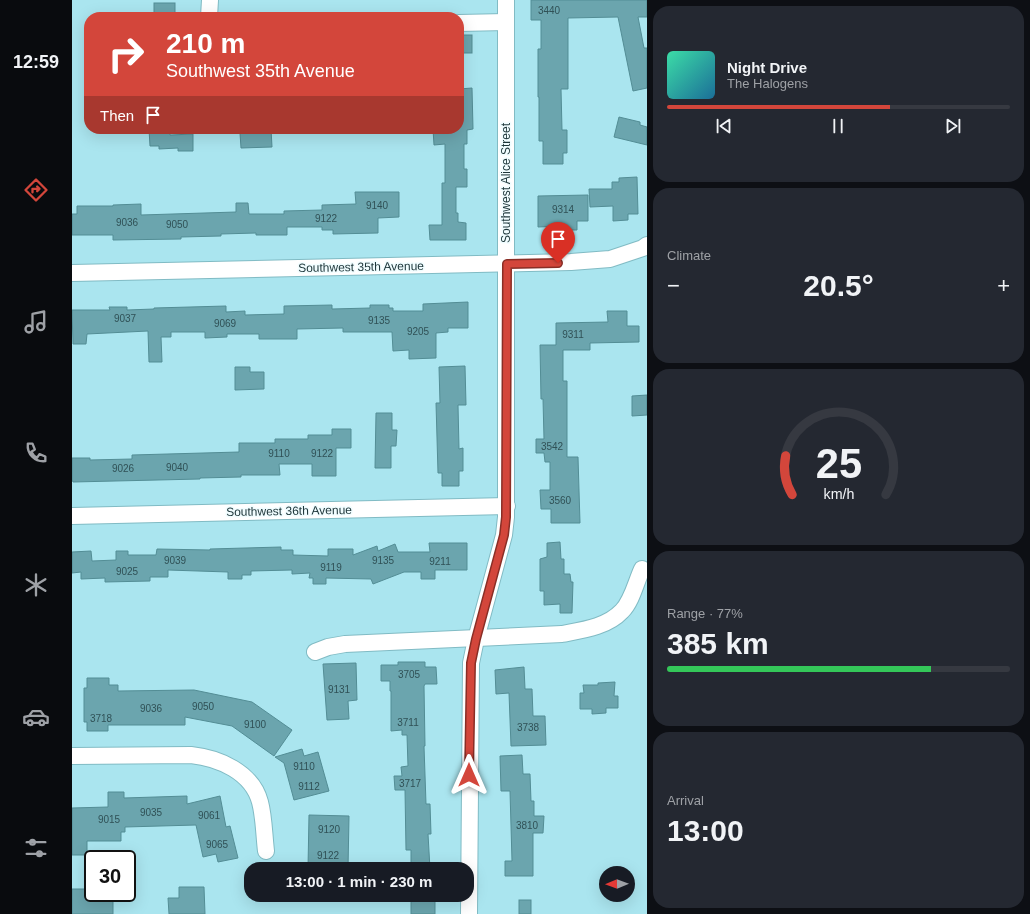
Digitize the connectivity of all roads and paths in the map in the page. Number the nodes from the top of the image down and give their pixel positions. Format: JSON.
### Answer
{"nodes":[{"id":1,"x":210,"y":0,"type":"edge"},
{"id":2,"x":506,"y":0,"type":"edge"},
{"id":3,"x":210,"y":12,"type":"edge"},
{"id":4,"x":506,"y":22,"type":"junction"},
{"id":5,"x":464,"y":23,"type":"edge"},
{"id":6,"x":647,"y":245,"type":"edge"},
{"id":7,"x":507,"y":264,"type":"junction"},
{"id":8,"x":72,"y":273,"type":"edge"},
{"id":9,"x":506,"y":506,"type":"junction"},
{"id":10,"x":72,"y":516,"type":"edge"},
{"id":11,"x":642,"y":569,"type":"dead end"},
{"id":12,"x":476,"y":639,"type":"junction"},
{"id":13,"x":315,"y":652,"type":"dead end"},
{"id":14,"x":72,"y":756,"type":"edge"},
{"id":15,"x":266,"y":850,"type":"dead end"},
{"id":16,"x":469,"y":914,"type":"edge"}],
"edges":[{"from":1,"to":3,"type":"street"},
{"from":2,"to":4,"type":"street","name":"Southwest Alice Street"},
{"from":4,"to":5,"type":"street"},
{"from":4,"to":7,"type":"street","name":"Southwest Alice Street"},
{"from":6,"to":7,"type":"street","name":"Southwest 35th Avenue"},
{"from":7,"to":8,"type":"street","name":"Southwest 35th Avenue"},
{"from":7,"to":9,"type":"street","name":"Southwest Alice Street"},
{"from":9,"to":10,"type":"street","name":"Southwest 36th Avenue"},
{"from":9,"to":12,"type":"street","name":"Southwest Alice Street"},
{"from":11,"to":12,"type":"street"},
{"from":12,"to":13,"type":"street"},
{"from":12,"to":16,"type":"street","name":"Southwest Alice Street"},
{"from":14,"to":15,"type":"street"}]}
